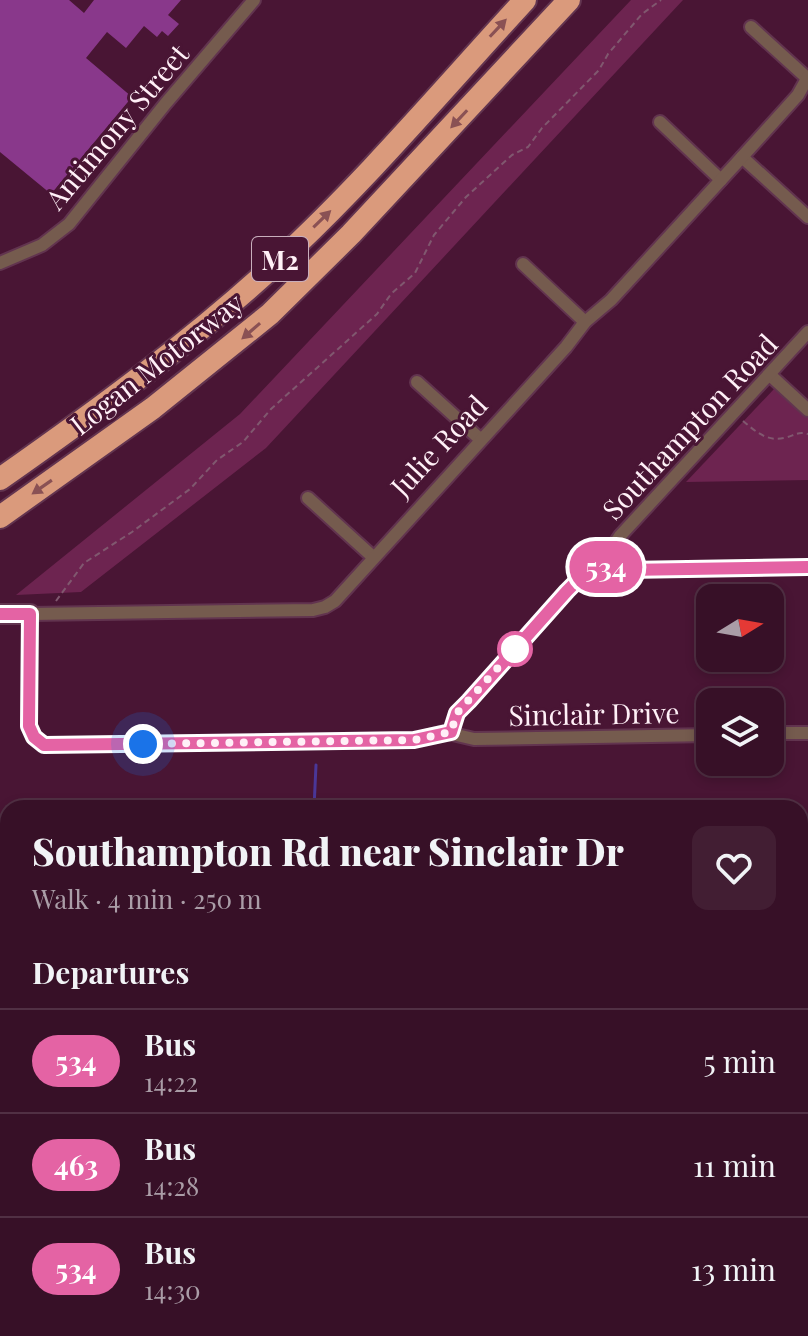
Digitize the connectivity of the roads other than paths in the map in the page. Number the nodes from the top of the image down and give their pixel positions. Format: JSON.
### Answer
{"nodes":[{"id":1,"x":254,"y":0,"type":"edge"},
{"id":2,"x":525,"y":0,"type":"edge"},
{"id":3,"x":569,"y":0,"type":"edge"},
{"id":4,"x":751,"y":27,"type":"dead end"},
{"id":5,"x":807,"y":78,"type":"edge"},
{"id":6,"x":660,"y":122,"type":"dead end"},
{"id":7,"x":742,"y":157,"type":"junction"},
{"id":8,"x":721,"y":180,"type":"junction"},
{"id":9,"x":808,"y":217,"type":"edge"},
{"id":10,"x":0,"y":263,"type":"edge"},
{"id":11,"x":523,"y":264,"type":"dead end"},
{"id":12,"x":585,"y":322,"type":"junction"},
{"id":13,"x":808,"y":332,"type":"edge"},
{"id":14,"x":770,"y":375,"type":"junction"},
{"id":15,"x":417,"y":382,"type":"dead end"},
{"id":16,"x":808,"y":410,"type":"edge"},
{"id":17,"x":481,"y":440,"type":"junction"},
{"id":18,"x":0,"y":479,"type":"edge"},
{"id":19,"x":308,"y":498,"type":"dead end"},
{"id":20,"x":6,"y":512,"type":"edge"},
{"id":21,"x":0,"y":529,"type":"edge"},
{"id":22,"x":373,"y":557,"type":"junction"},
{"id":23,"x":601,"y":564,"type":"junction"},
{"id":24,"x":808,"y":567,"type":"edge"},
{"id":25,"x":0,"y":614,"type":"edge"},
{"id":26,"x":30,"y":614,"type":"junction"},
{"id":27,"x":451,"y":732,"type":"junction"},
{"id":28,"x":784,"y":733,"type":"edge"},
{"id":29,"x":808,"y":733,"type":"edge"},
{"id":30,"x":696,"y":735,"type":"edge"}],
"edges":[{"from":1,"to":10,"type":"street","name":"Antimony Street"},
{"from":18,"to":2,"type":"highway","name":"Logan Motorway","number":"M2","one_way":true},
{"from":3,"to":20,"type":"highway","name":"Logan Motorway","number":"M2","one_way":true},
{"from":4,"to":5,"type":"street"},
{"from":5,"to":7,"type":"street","name":"Julie Road"},
{"from":6,"to":8,"type":"street"},
{"from":7,"to":8,"type":"street","name":"Julie Road"},
{"from":7,"to":9,"type":"street"},
{"from":8,"to":12,"type":"street","name":"Julie Road"},
{"from":11,"to":12,"type":"street"},
{"from":12,"to":17,"type":"street","name":"Julie Road"},
{"from":13,"to":14,"type":"street","name":"Southampton Road"},
{"from":14,"to":16,"type":"street"},
{"from":14,"to":23,"type":"street","name":"Southampton Road"},
{"from":15,"to":17,"type":"street"},
{"from":17,"to":22,"type":"street","name":"Julie Road"},
{"from":19,"to":22,"type":"street"},
{"from":20,"to":21,"type":"highway"},
{"from":22,"to":26,"type":"street","name":"Julie Road"},
{"from":23,"to":24,"type":"street"},
{"from":23,"to":27,"type":"street","name":"Southampton Road"},
{"from":25,"to":26,"type":"street","name":"Julie Road"},
{"from":26,"to":27,"type":"street","name":"Sinclair Drive"},
{"from":27,"to":30,"type":"street","name":"Sinclair Drive"},
{"from":28,"to":29,"type":"street"}]}
